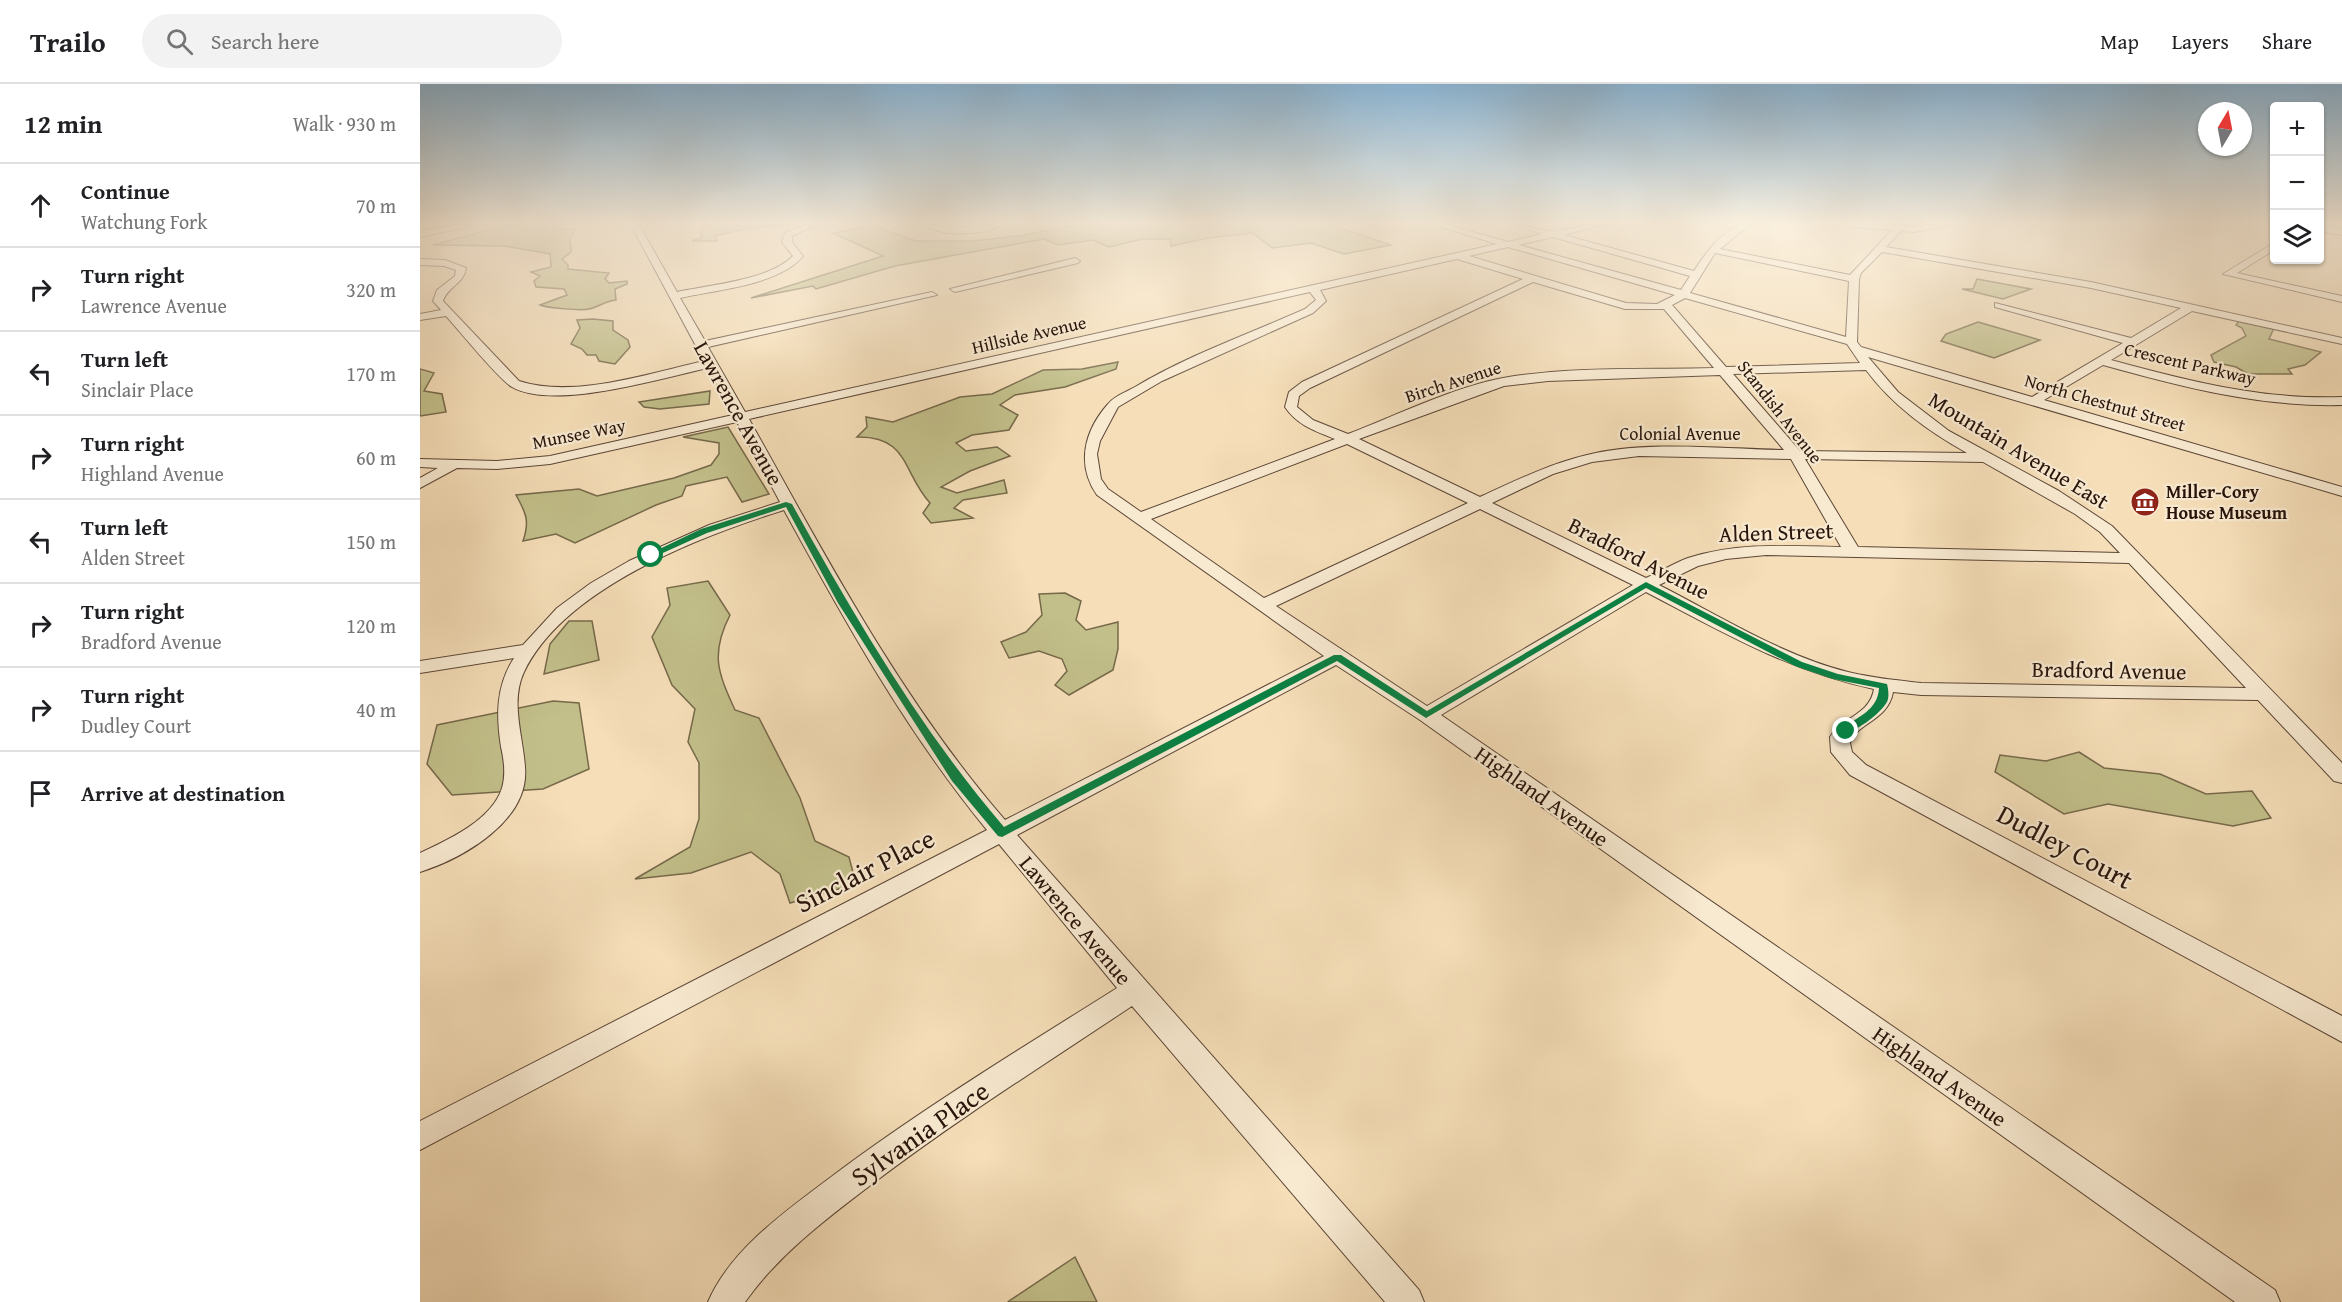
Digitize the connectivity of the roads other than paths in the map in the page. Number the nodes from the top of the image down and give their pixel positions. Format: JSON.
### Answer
{"nodes":[{"id":1,"x":457,"y":280,"type":"edge"},
{"id":2,"x":666,"y":280,"type":"edge"},
{"id":3,"x":746,"y":280,"type":"edge"},
{"id":4,"x":995,"y":280,"type":"edge"},
{"id":5,"x":1353,"y":280,"type":"edge"},
{"id":6,"x":1528,"y":280,"type":"edge"},
{"id":7,"x":1538,"y":280,"type":"edge"},
{"id":8,"x":1629,"y":280,"type":"edge"},
{"id":9,"x":1693,"y":280,"type":"edge"},
{"id":10,"x":1856,"y":280,"type":"edge"},
{"id":11,"x":2064,"y":280,"type":"edge"},
{"id":12,"x":2253,"y":280,"type":"edge"},
{"id":13,"x":1313,"y":289,"type":"junction"},
{"id":14,"x":1683,"y":295,"type":"junction"},
{"id":15,"x":675,"y":296,"type":"junction"},
{"id":16,"x":2342,"y":299,"type":"edge"},
{"id":17,"x":1666,"y":305,"type":"junction"},
{"id":18,"x":1999,"y":305,"type":"dead end"},
{"id":19,"x":2191,"y":307,"type":"junction"},
{"id":20,"x":448,"y":312,"type":"junction"},
{"id":21,"x":420,"y":317,"type":"edge"},
{"id":22,"x":2342,"y":341,"type":"edge"},
{"id":23,"x":2133,"y":342,"type":"junction"},
{"id":24,"x":1854,"y":346,"type":"junction"},
{"id":25,"x":707,"y":354,"type":"junction"},
{"id":26,"x":2103,"y":362,"type":"junction"},
{"id":27,"x":1870,"y":366,"type":"junction"},
{"id":28,"x":1725,"y":371,"type":"junction"},
{"id":29,"x":2034,"y":401,"type":"junction"},
{"id":30,"x":2342,"y":401,"type":"edge"},
{"id":31,"x":742,"y":418,"type":"junction"},
{"id":32,"x":1346,"y":438,"type":"junction"},
{"id":33,"x":1795,"y":454,"type":"junction"},
{"id":34,"x":1985,"y":458,"type":"junction"},
{"id":35,"x":420,"y":463,"type":"edge"},
{"id":36,"x":453,"y":465,"type":"junction"},
{"id":37,"x":420,"y":484,"type":"edge"},
{"id":38,"x":2342,"y":492,"type":"edge"},
{"id":39,"x":788,"y":504,"type":"junction"},
{"id":40,"x":1481,"y":504,"type":"junction"},
{"id":41,"x":1137,"y":519,"type":"junction"},
{"id":42,"x":1852,"y":551,"type":"junction"},
{"id":43,"x":2133,"y":558,"type":"junction"},
{"id":44,"x":1646,"y":585,"type":"junction"},
{"id":45,"x":1263,"y":604,"type":"junction"},
{"id":46,"x":529,"y":650,"type":"junction"},
{"id":47,"x":1337,"y":657,"type":"junction"},
{"id":48,"x":420,"y":667,"type":"edge"},
{"id":49,"x":1884,"y":686,"type":"junction"},
{"id":50,"x":2264,"y":694,"type":"junction"},
{"id":51,"x":1426,"y":715,"type":"junction"},
{"id":52,"x":2342,"y":776,"type":"edge"},
{"id":53,"x":1002,"y":833,"type":"junction"},
{"id":54,"x":420,"y":863,"type":"edge"},
{"id":55,"x":1135,"y":990,"type":"junction"},
{"id":56,"x":2342,"y":1030,"type":"edge"},
{"id":57,"x":420,"y":1136,"type":"edge"},
{"id":58,"x":725,"y":1302,"type":"edge"},
{"id":59,"x":1407,"y":1302,"type":"edge"},
{"id":60,"x":2263,"y":1302,"type":"edge"}],
"edges":[{"from":1,"to":20,"type":"street"},
{"from":2,"to":15,"type":"street","name":"Lawrence Avenue"},
{"from":3,"to":15,"type":"street"},
{"from":4,"to":25,"type":"street"},
{"from":5,"to":13,"type":"street","name":"Hillside Avenue"},
{"from":6,"to":32,"type":"street","name":"Bradford Avenue"},
{"from":7,"to":17,"type":"street"},
{"from":8,"to":14,"type":"street","name":"North Chestnut Street"},
{"from":9,"to":14,"type":"street"},
{"from":10,"to":24,"type":"street"},
{"from":11,"to":19,"type":"street"},
{"from":12,"to":16,"type":"street"},
{"from":13,"to":31,"type":"street","name":"Hillside Avenue"},
{"from":13,"to":41,"type":"street","name":"Highland Avenue"},
{"from":14,"to":17,"type":"street"},
{"from":14,"to":24,"type":"street","name":"North Chestnut Street"},
{"from":15,"to":25,"type":"street","name":"Lawrence Avenue"},
{"from":17,"to":28,"type":"street","name":"Standish Avenue"},
{"from":18,"to":23,"type":"street"},
{"from":19,"to":22,"type":"street"},
{"from":19,"to":23,"type":"street"},
{"from":20,"to":21,"type":"street"},
{"from":20,"to":25,"type":"street"},
{"from":23,"to":26,"type":"street"},
{"from":24,"to":27,"type":"street","name":"Mountain Avenue East"},
{"from":24,"to":29,"type":"street","name":"North Chestnut Street"},
{"from":25,"to":31,"type":"street","name":"Lawrence Avenue"},
{"from":26,"to":29,"type":"street"},
{"from":26,"to":30,"type":"street","name":"Crescent Parkway"},
{"from":27,"to":28,"type":"street","name":"Birch Avenue"},
{"from":27,"to":34,"type":"street","name":"Mountain Avenue East"},
{"from":28,"to":32,"type":"street","name":"Birch Avenue"},
{"from":28,"to":33,"type":"street","name":"Standish Avenue"},
{"from":29,"to":38,"type":"street","name":"North Chestnut Street"},
{"from":31,"to":36,"type":"street","name":"Munsee Way"},
{"from":31,"to":39,"type":"street","name":"Lawrence Avenue"},
{"from":32,"to":40,"type":"street","name":"Bradford Avenue"},
{"from":32,"to":41,"type":"street","name":"Birch Avenue"},
{"from":33,"to":34,"type":"street","name":"Colonial Avenue"},
{"from":33,"to":40,"type":"street","name":"Colonial Avenue"},
{"from":33,"to":42,"type":"street","name":"Standish Avenue"},
{"from":34,"to":43,"type":"street","name":"Mountain Avenue East"},
{"from":35,"to":36,"type":"street","name":"Munsee Way"},
{"from":36,"to":37,"type":"street"},
{"from":39,"to":46,"type":"street"},
{"from":39,"to":53,"type":"street","name":"Lawrence Avenue"},
{"from":40,"to":44,"type":"street","name":"Bradford Avenue"},
{"from":40,"to":45,"type":"street","name":"Colonial Avenue"},
{"from":41,"to":45,"type":"street","name":"Highland Avenue"},
{"from":42,"to":43,"type":"street","name":"Alden Street"},
{"from":42,"to":44,"type":"street","name":"Alden Street"},
{"from":43,"to":50,"type":"street","name":"Mountain Avenue East"},
{"from":44,"to":49,"type":"street","name":"Bradford Avenue"},
{"from":44,"to":51,"type":"street","name":"Alden Street"},
{"from":45,"to":47,"type":"street","name":"Highland Avenue"},
{"from":46,"to":48,"type":"street"},
{"from":46,"to":54,"type":"street"},
{"from":47,"to":51,"type":"street","name":"Highland Avenue"},
{"from":47,"to":53,"type":"street","name":"Sinclair Place"},
{"from":49,"to":50,"type":"street","name":"Bradford Avenue"},
{"from":49,"to":56,"type":"street","name":"Dudley Court"},
{"from":50,"to":52,"type":"street","name":"Mountain Avenue East"},
{"from":51,"to":60,"type":"street","name":"Highland Avenue"},
{"from":53,"to":55,"type":"street","name":"Lawrence Avenue"},
{"from":53,"to":57,"type":"street","name":"Sinclair Place"},
{"from":55,"to":58,"type":"street","name":"Sylvania Place"},
{"from":55,"to":59,"type":"street","name":"Lawrence Avenue"}]}
